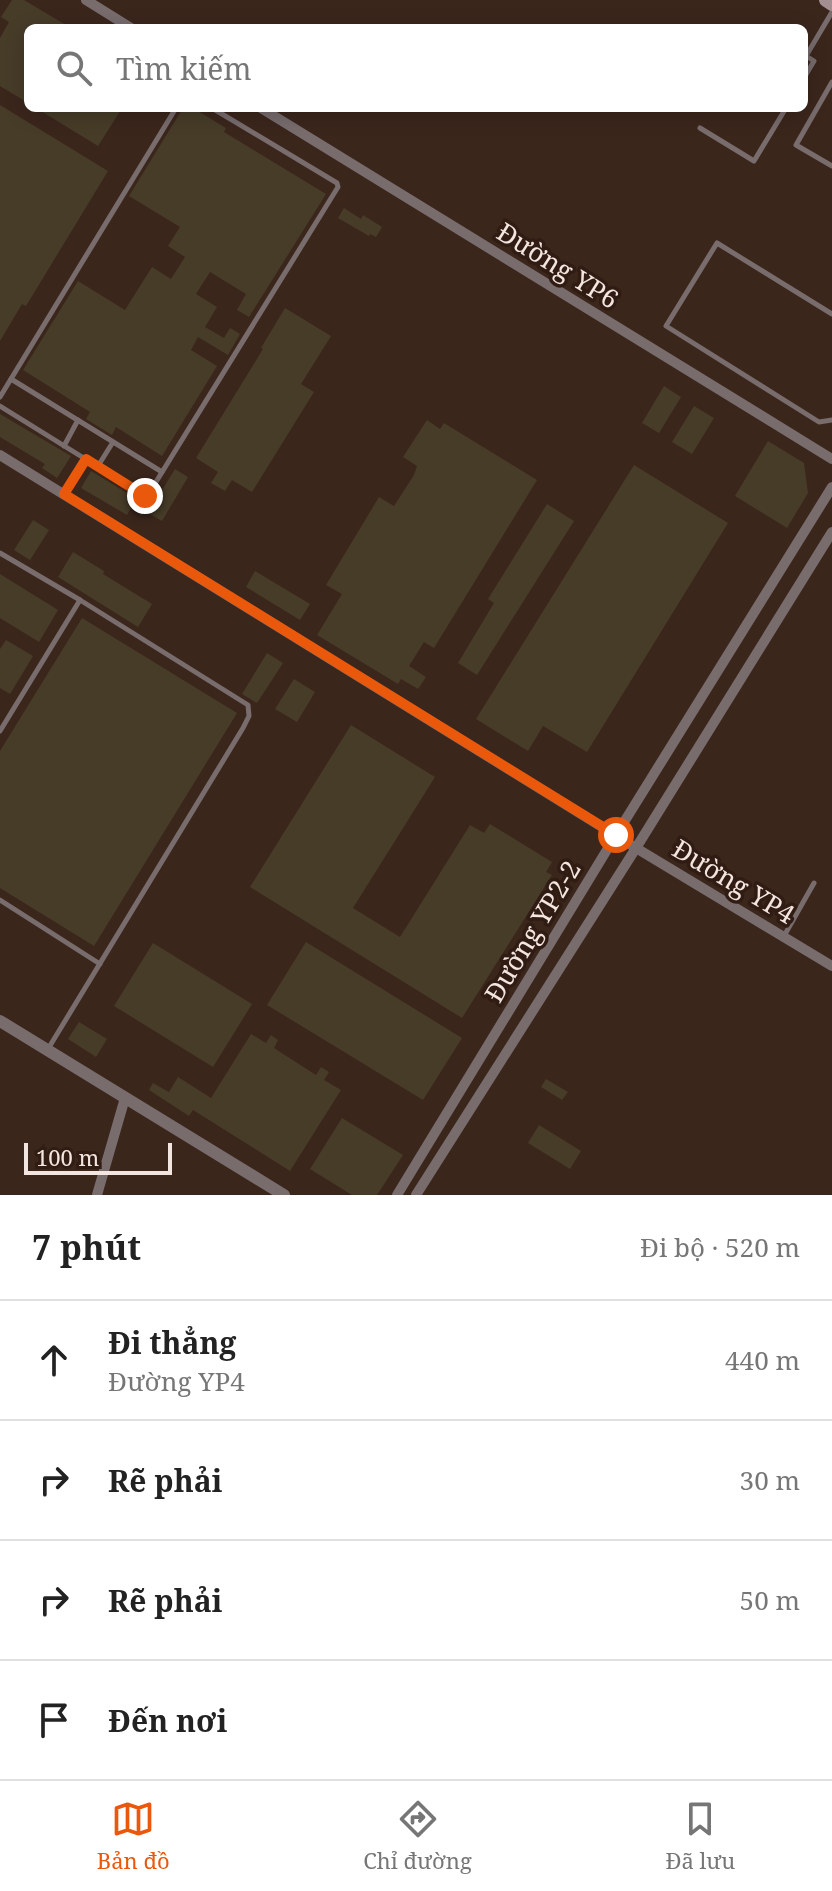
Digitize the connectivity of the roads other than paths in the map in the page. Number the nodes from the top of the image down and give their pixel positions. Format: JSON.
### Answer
{"nodes":[{"id":1,"x":86,"y":0,"type":"edge"},
{"id":2,"x":826,"y":0,"type":"edge"},
{"id":3,"x":832,"y":4,"type":"edge"},
{"id":4,"x":832,"y":12,"type":"edge"},
{"id":5,"x":125,"y":24,"type":"edge"},
{"id":6,"x":808,"y":53,"type":"edge"},
{"id":7,"x":832,"y":82,"type":"edge"},
{"id":8,"x":174,"y":112,"type":"edge"},
{"id":9,"x":219,"y":112,"type":"edge"},
{"id":10,"x":268,"y":112,"type":"edge"},
{"id":11,"x":784,"y":112,"type":"edge"},
{"id":12,"x":700,"y":128,"type":"dead end"},
{"id":13,"x":832,"y":166,"type":"edge"},
{"id":14,"x":832,"y":314,"type":"edge"},
{"id":15,"x":11,"y":379,"type":"junction"},
{"id":16,"x":0,"y":397,"type":"edge"},
{"id":17,"x":0,"y":406,"type":"edge"},
{"id":18,"x":78,"y":420,"type":"junction"},
{"id":19,"x":832,"y":420,"type":"edge"},
{"id":20,"x":113,"y":442,"type":"junction"},
{"id":21,"x":64,"y":446,"type":"junction"},
{"id":22,"x":0,"y":455,"type":"edge"},
{"id":23,"x":86,"y":459,"type":"junction"},
{"id":24,"x":832,"y":459,"type":"edge"},
{"id":25,"x":98,"y":466,"type":"junction"},
{"id":26,"x":162,"y":472,"type":"junction"},
{"id":27,"x":832,"y":487,"type":"edge"},
{"id":28,"x":64,"y":494,"type":"junction"},
{"id":29,"x":832,"y":532,"type":"edge"},
{"id":30,"x":0,"y":553,"type":"edge"},
{"id":31,"x":80,"y":600,"type":"junction"},
{"id":32,"x":0,"y":731,"type":"edge"},
{"id":33,"x":616,"y":835,"type":"junction"},
{"id":34,"x":636,"y":848,"type":"junction"},
{"id":35,"x":814,"y":883,"type":"dead end"},
{"id":36,"x":0,"y":900,"type":"edge"},
{"id":37,"x":784,"y":937,"type":"junction"},
{"id":38,"x":100,"y":964,"type":"junction"},
{"id":39,"x":832,"y":966,"type":"edge"},
{"id":40,"x":0,"y":1021,"type":"edge"},
{"id":41,"x":47,"y":1051,"type":"junction"},
{"id":42,"x":125,"y":1098,"type":"junction"},
{"id":43,"x":97,"y":1195,"type":"edge"},
{"id":44,"x":284,"y":1195,"type":"edge"},
{"id":45,"x":397,"y":1195,"type":"edge"},
{"id":46,"x":416,"y":1195,"type":"edge"}],
"edges":[{"from":1,"to":5,"type":"street"},
{"from":2,"to":3,"type":"main road"},
{"from":4,"to":6,"type":"lane"},
{"from":7,"to":13,"type":"lane"},
{"from":8,"to":15,"type":"lane"},
{"from":9,"to":26,"type":"lane"},
{"from":10,"to":24,"type":"street","name":"Đường YP6"},
{"from":11,"to":12,"type":"lane"},
{"from":14,"to":19,"type":"lane"},
{"from":15,"to":16,"type":"lane"},
{"from":15,"to":18,"type":"lane"},
{"from":17,"to":21,"type":"lane"},
{"from":18,"to":20,"type":"lane"},
{"from":18,"to":21,"type":"lane"},
{"from":20,"to":25,"type":"lane"},
{"from":20,"to":26,"type":"lane"},
{"from":21,"to":23,"type":"lane"},
{"from":22,"to":28,"type":"street","name":"Đường YP4"},
{"from":23,"to":25,"type":"lane"},
{"from":23,"to":28,"type":"lane"},
{"from":25,"to":26,"type":"lane"},
{"from":27,"to":33,"type":"street","name":"Đường YP2-2"},
{"from":28,"to":33,"type":"street","name":"Đường YP4"},
{"from":29,"to":34,"type":"street","name":"Đường YP2-2"},
{"from":30,"to":31,"type":"lane"},
{"from":31,"to":32,"type":"lane"},
{"from":31,"to":38,"type":"lane"},
{"from":33,"to":34,"type":"street","name":"Đường YP4"},
{"from":33,"to":45,"type":"street","name":"Đường YP2-2"},
{"from":34,"to":37,"type":"street","name":"Đường YP4"},
{"from":34,"to":46,"type":"street","name":"Đường YP2-2"},
{"from":35,"to":37,"type":"lane"},
{"from":36,"to":38,"type":"lane"},
{"from":37,"to":39,"type":"street","name":"Đường YP4"},
{"from":38,"to":41,"type":"lane"},
{"from":40,"to":41,"type":"street"},
{"from":41,"to":42,"type":"street"},
{"from":42,"to":43,"type":"street"},
{"from":42,"to":44,"type":"street"}]}
